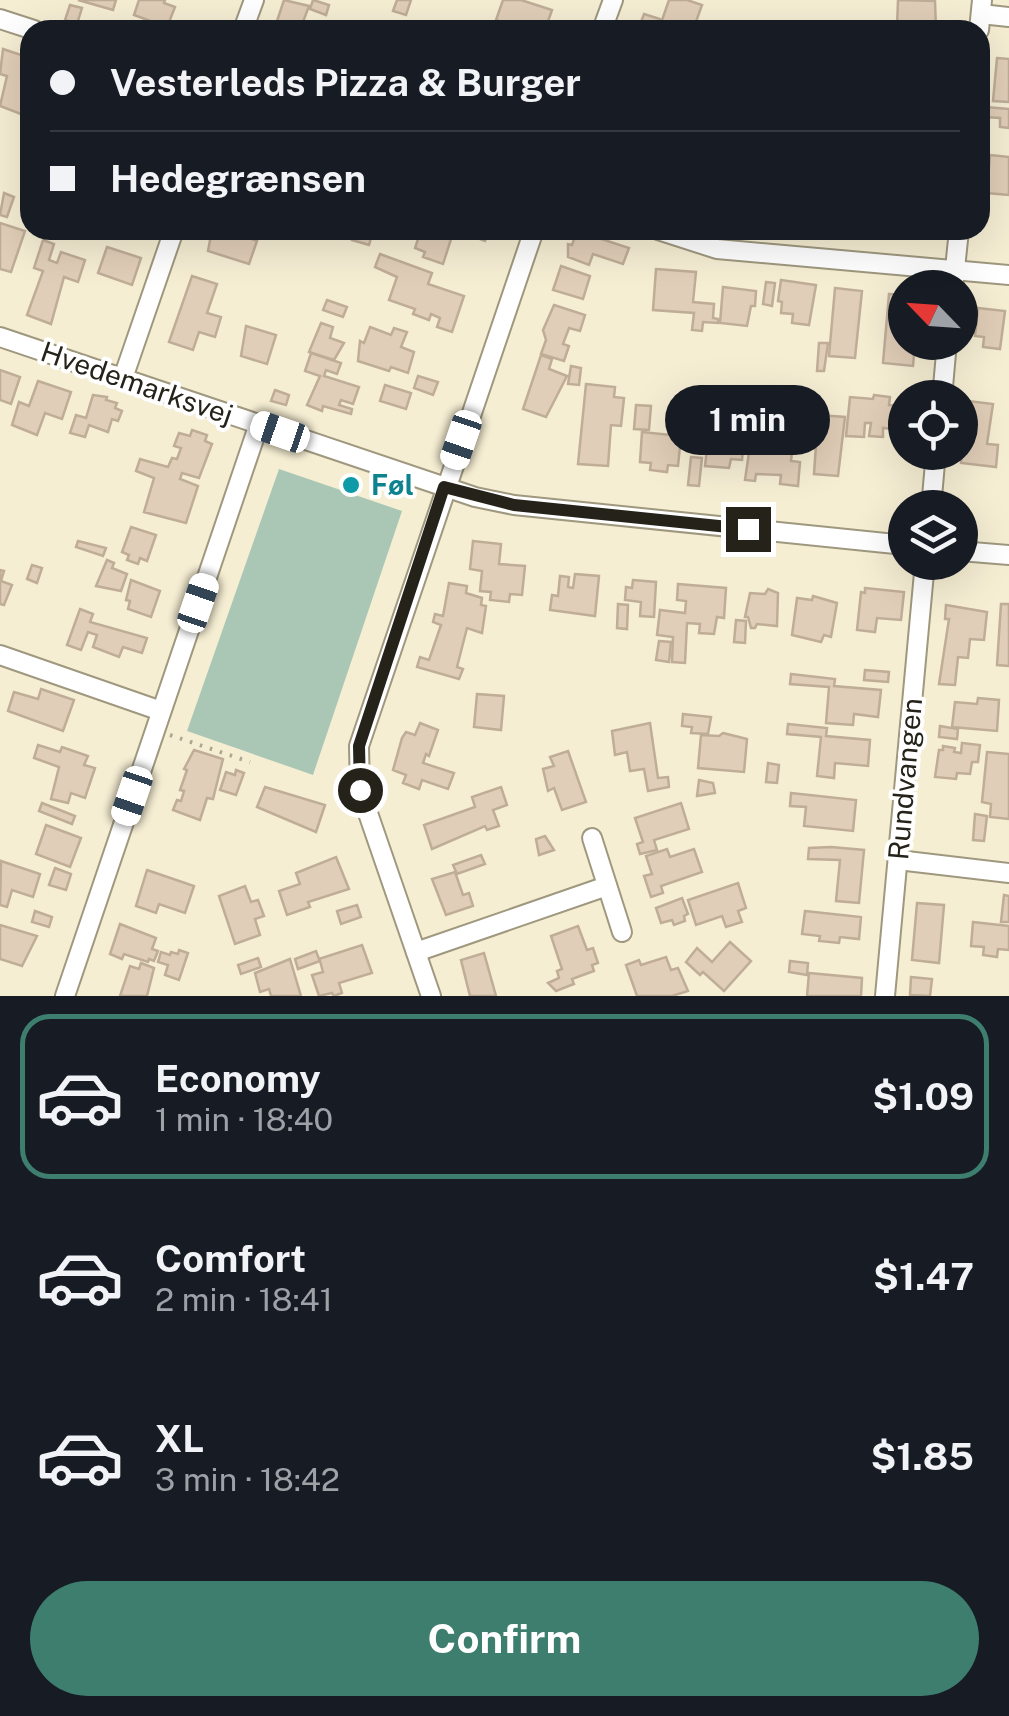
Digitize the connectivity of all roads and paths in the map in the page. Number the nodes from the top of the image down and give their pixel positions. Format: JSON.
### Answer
{"nodes":[{"id":1,"x":981,"y":15,"type":"edge"},
{"id":2,"x":1009,"y":17,"type":"edge"},
{"id":3,"x":171,"y":240,"type":"edge"},
{"id":4,"x":530,"y":240,"type":"edge"},
{"id":5,"x":689,"y":240,"type":"edge"},
{"id":6,"x":958,"y":240,"type":"edge"},
{"id":7,"x":955,"y":270,"type":"edge"},
{"id":8,"x":888,"y":271,"type":"edge"},
{"id":9,"x":1009,"y":275,"type":"edge"},
{"id":10,"x":978,"y":277,"type":"edge"},
{"id":11,"x":0,"y":337,"type":"edge"},
{"id":12,"x":123,"y":378,"type":"junction"},
{"id":13,"x":259,"y":424,"type":"junction"},
{"id":14,"x":444,"y":487,"type":"junction"},
{"id":15,"x":888,"y":544,"type":"edge"},
{"id":16,"x":978,"y":552,"type":"edge"},
{"id":17,"x":1009,"y":555,"type":"edge"},
{"id":18,"x":923,"y":580,"type":"edge"},
{"id":19,"x":0,"y":655,"type":"edge"},
{"id":20,"x":158,"y":720,"type":"junction"},
{"id":21,"x":250,"y":762,"type":"dead end"},
{"id":22,"x":592,"y":838,"type":"dead end"},
{"id":23,"x":898,"y":860,"type":"junction"},
{"id":24,"x":1009,"y":873,"type":"edge"},
{"id":25,"x":607,"y":886,"type":"junction"},
{"id":26,"x":622,"y":932,"type":"dead end"},
{"id":27,"x":416,"y":952,"type":"junction"},
{"id":28,"x":64,"y":996,"type":"edge"},
{"id":29,"x":430,"y":996,"type":"edge"},
{"id":30,"x":885,"y":996,"type":"edge"}],
"edges":[{"from":1,"to":2,"type":"street"},
{"from":3,"to":12,"type":"street"},
{"from":4,"to":14,"type":"street"},
{"from":5,"to":8,"type":"street"},
{"from":6,"to":7,"type":"street"},
{"from":9,"to":10,"type":"street"},
{"from":11,"to":12,"type":"street","name":"Hvedemarksvej"},
{"from":12,"to":13,"type":"street","name":"Hvedemarksvej"},
{"from":13,"to":14,"type":"street","name":"Hvedemarksvej"},
{"from":13,"to":20,"type":"street"},
{"from":14,"to":15,"type":"street","name":"Hvedemarksvej"},
{"from":14,"to":27,"type":"street"},
{"from":16,"to":17,"type":"street"},
{"from":18,"to":23,"type":"street","name":"Rundvangen"},
{"from":19,"to":20,"type":"street"},
{"from":20,"to":21,"type":"path"},
{"from":20,"to":28,"type":"street"},
{"from":22,"to":25,"type":"street"},
{"from":23,"to":24,"type":"street"},
{"from":23,"to":30,"type":"street","name":"Rundvangen"},
{"from":25,"to":26,"type":"street"},
{"from":25,"to":27,"type":"street"},
{"from":27,"to":29,"type":"street"}]}
